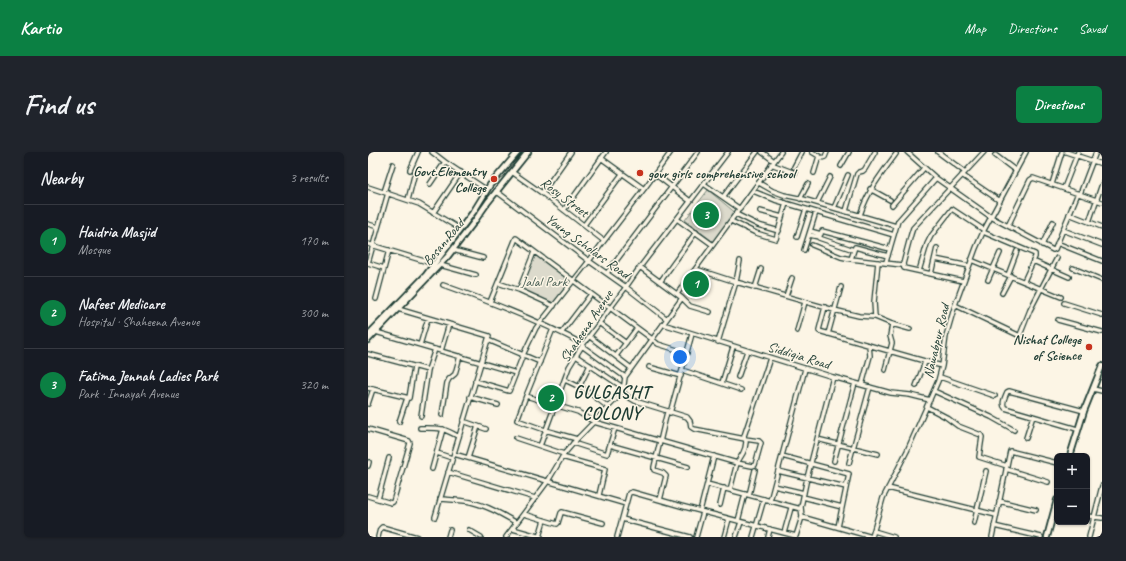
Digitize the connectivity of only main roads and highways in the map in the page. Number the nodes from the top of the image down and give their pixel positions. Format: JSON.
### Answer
{"nodes":[{"id":1,"x":518,"y":152,"type":"edge"},
{"id":2,"x":528,"y":152,"type":"edge"},
{"id":3,"x":368,"y":335,"type":"edge"},
{"id":4,"x":368,"y":340,"type":"edge"},
{"id":5,"x":1102,"y":366,"type":"edge"},
{"id":6,"x":1071,"y":453,"type":"edge"},
{"id":7,"x":1054,"y":512,"type":"edge"},
{"id":8,"x":1048,"y":537,"type":"edge"}],
"edges":[{"from":1,"to":3,"type":"main road","name":"Bosan Road"},
{"from":2,"to":4,"type":"main road","name":"Bosan Road"},
{"from":5,"to":6,"type":"main road"},
{"from":7,"to":8,"type":"main road"}]}
